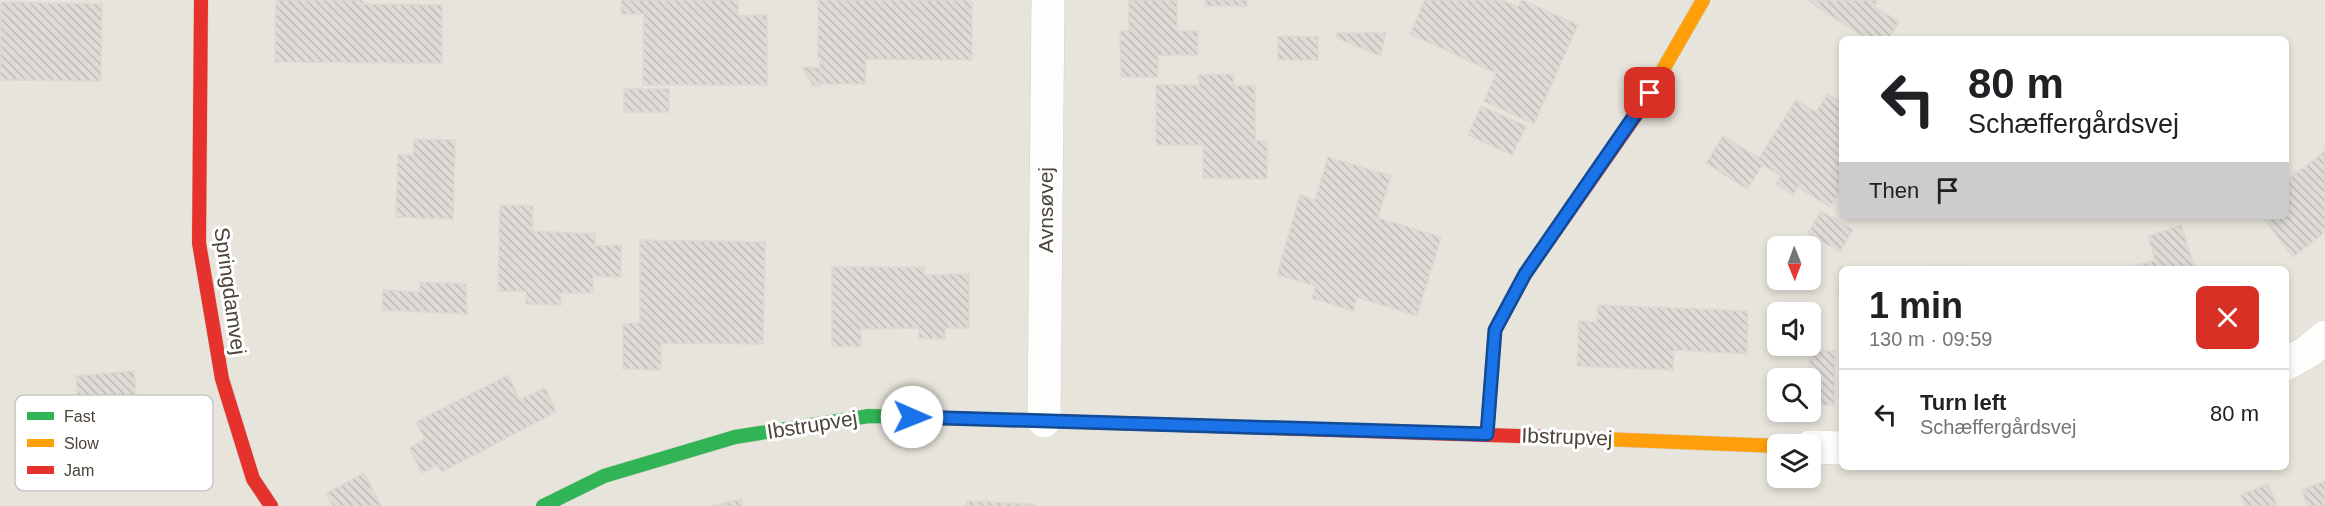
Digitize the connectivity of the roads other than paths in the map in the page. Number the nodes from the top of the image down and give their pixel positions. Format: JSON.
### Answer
{"nodes":[{"id":1,"x":201,"y":0,"type":"edge"},
{"id":2,"x":1048,"y":0,"type":"edge"},
{"id":3,"x":1703,"y":0,"type":"edge"},
{"id":4,"x":2325,"y":337,"type":"edge"},
{"id":5,"x":2289,"y":362,"type":"edge"},
{"id":6,"x":1044,"y":421,"type":"junction"},
{"id":7,"x":1487,"y":434,"type":"junction"},
{"id":8,"x":1767,"y":446,"type":"edge"},
{"id":9,"x":1821,"y":447,"type":"edge"},
{"id":10,"x":1839,"y":448,"type":"edge"},
{"id":11,"x":271,"y":506,"type":"edge"},
{"id":12,"x":543,"y":506,"type":"edge"}],
"edges":[{"from":1,"to":11,"type":"street","name":"Springdamvej"},
{"from":2,"to":6,"type":"street","name":"Avnsøvej"},
{"from":3,"to":7,"type":"street"},
{"from":4,"to":5,"type":"street"},
{"from":6,"to":7,"type":"street","name":"Ibstrupvej"},
{"from":6,"to":12,"type":"street","name":"Ibstrupvej"},
{"from":7,"to":8,"type":"street","name":"Ibstrupvej"},
{"from":9,"to":10,"type":"street"}]}
